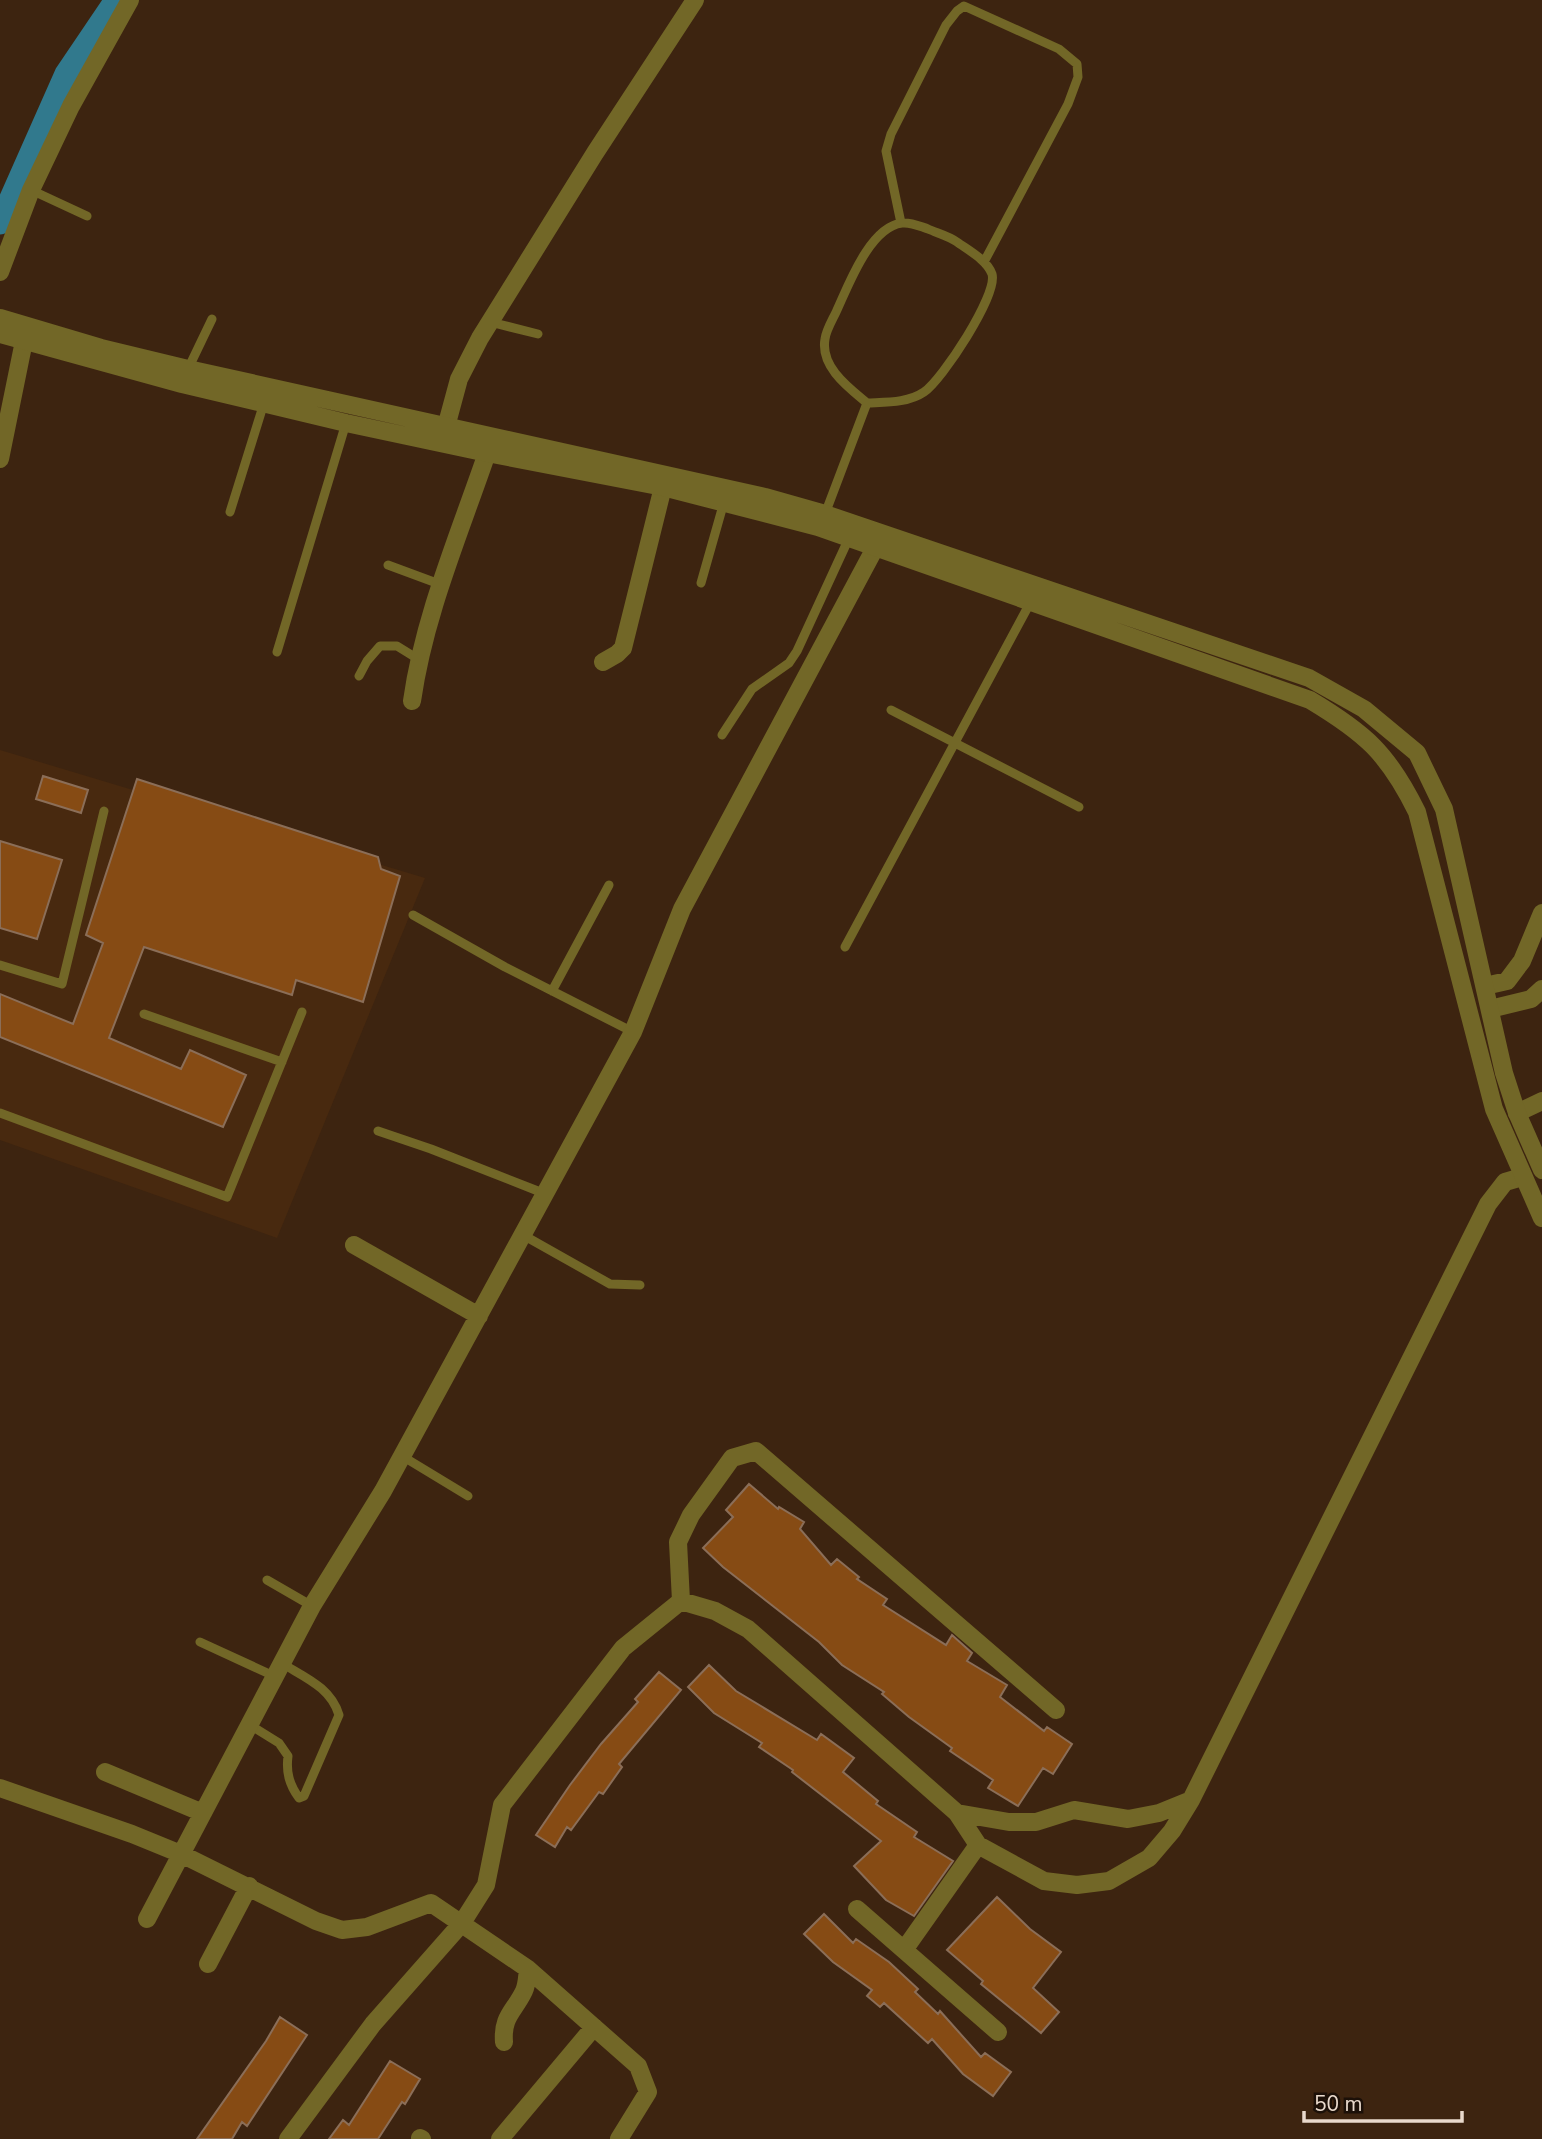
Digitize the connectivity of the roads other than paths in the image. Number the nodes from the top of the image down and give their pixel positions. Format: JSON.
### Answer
{"nodes":[{"id":1,"x":130,"y":0,"type":"edge"},
{"id":2,"x":695,"y":0,"type":"edge"},
{"id":3,"x":31,"y":190,"type":"junction"},
{"id":4,"x":87,"y":216,"type":"dead end"},
{"id":5,"x":901,"y":223,"type":"junction"},
{"id":6,"x":984,"y":262,"type":"junction"},
{"id":7,"x":0,"y":272,"type":"edge"},
{"id":8,"x":0,"y":318,"type":"edge"},
{"id":9,"x":212,"y":319,"type":"dead end"},
{"id":10,"x":490,"y":322,"type":"junction"},
{"id":11,"x":0,"y":334,"type":"edge"},
{"id":12,"x":25,"y":334,"type":"junction"},
{"id":13,"x":538,"y":334,"type":"dead end"},
{"id":14,"x":188,"y":369,"type":"junction"},
{"id":15,"x":7,"y":388,"type":"edge"},
{"id":16,"x":264,"y":403,"type":"junction"},
{"id":17,"x":867,"y":404,"type":"junction"},
{"id":18,"x":346,"y":423,"type":"junction"},
{"id":19,"x":446,"y":427,"type":"junction"},
{"id":20,"x":487,"y":453,"type":"junction"},
{"id":21,"x":0,"y":459,"type":"edge"},
{"id":22,"x":663,"y":487,"type":"junction"},
{"id":23,"x":724,"y":502,"type":"junction"},
{"id":24,"x":230,"y":512,"type":"dead end"},
{"id":25,"x":825,"y":514,"type":"junction"},
{"id":26,"x":849,"y":538,"type":"junction"},
{"id":27,"x":875,"y":548,"type":"junction"},
{"id":28,"x":388,"y":565,"type":"dead end"},
{"id":29,"x":701,"y":583,"type":"dead end"},
{"id":30,"x":442,"y":585,"type":"junction"},
{"id":31,"x":1030,"y":603,"type":"junction"},
{"id":32,"x":277,"y":652,"type":"dead end"},
{"id":33,"x":418,"y":659,"type":"junction"},
{"id":34,"x":603,"y":662,"type":"dead end"},
{"id":35,"x":359,"y":676,"type":"dead end"},
{"id":36,"x":412,"y":701,"type":"dead end"},
{"id":37,"x":891,"y":710,"type":"dead end"},
{"id":38,"x":722,"y":736,"type":"dead end"},
{"id":39,"x":956,"y":742,"type":"junction"},
{"id":40,"x":1079,"y":807,"type":"dead end"},
{"id":41,"x":104,"y":811,"type":"dead end"},
{"id":42,"x":609,"y":885,"type":"dead end"},
{"id":43,"x":1542,"y":913,"type":"edge"},
{"id":44,"x":413,"y":915,"type":"dead end"},
{"id":45,"x":845,"y":947,"type":"dead end"},
{"id":46,"x":1534,"y":953,"type":"edge"},
{"id":47,"x":0,"y":965,"type":"edge"},
{"id":48,"x":1485,"y":986,"type":"junction"},
{"id":49,"x":1542,"y":989,"type":"edge"},
{"id":50,"x":552,"y":990,"type":"junction"},
{"id":51,"x":1490,"y":1009,"type":"junction"},
{"id":52,"x":302,"y":1012,"type":"dead end"},
{"id":53,"x":144,"y":1014,"type":"dead end"},
{"id":54,"x":633,"y":1032,"type":"junction"},
{"id":55,"x":282,"y":1062,"type":"junction"},
{"id":56,"x":1542,"y":1101,"type":"edge"},
{"id":57,"x":0,"y":1113,"type":"edge"},
{"id":58,"x":1517,"y":1113,"type":"junction"},
{"id":59,"x":378,"y":1131,"type":"dead end"},
{"id":60,"x":1542,"y":1171,"type":"edge"},
{"id":61,"x":1522,"y":1177,"type":"junction"},
{"id":62,"x":543,"y":1194,"type":"junction"},
{"id":63,"x":1542,"y":1218,"type":"edge"},
{"id":64,"x":523,"y":1235,"type":"junction"},
{"id":65,"x":354,"y":1245,"type":"dead end"},
{"id":66,"x":640,"y":1285,"type":"dead end"},
{"id":67,"x":479,"y":1316,"type":"junction"},
{"id":68,"x":402,"y":1456,"type":"junction"},
{"id":69,"x":468,"y":1496,"type":"dead end"},
{"id":70,"x":267,"y":1580,"type":"dead end"},
{"id":71,"x":681,"y":1601,"type":"junction"},
{"id":72,"x":313,"y":1606,"type":"junction"},
{"id":73,"x":200,"y":1642,"type":"dead end"},
{"id":74,"x":279,"y":1670,"type":"junction"},
{"id":75,"x":1056,"y":1710,"type":"dead end"},
{"id":76,"x":250,"y":1725,"type":"junction"},
{"id":77,"x":106,"y":1772,"type":"dead end"},
{"id":78,"x":1,"y":1792,"type":"edge"},
{"id":79,"x":1192,"y":1800,"type":"junction"},
{"id":80,"x":203,"y":1813,"type":"junction"},
{"id":81,"x":957,"y":1813,"type":"junction"},
{"id":82,"x":978,"y":1845,"type":"junction"},
{"id":83,"x":181,"y":1854,"type":"junction"},
{"id":84,"x":249,"y":1886,"type":"junction"},
{"id":85,"x":857,"y":1909,"type":"dead end"},
{"id":86,"x":147,"y":1919,"type":"dead end"},
{"id":87,"x":462,"y":1923,"type":"junction"},
{"id":88,"x":904,"y":1950,"type":"junction"},
{"id":89,"x":208,"y":1964,"type":"dead end"},
{"id":90,"x":528,"y":1969,"type":"junction"},
{"id":91,"x":594,"y":2027,"type":"junction"},
{"id":92,"x":998,"y":2032,"type":"dead end"},
{"id":93,"x":504,"y":2042,"type":"dead end"},
{"id":94,"x":288,"y":2139,"type":"edge"},
{"id":95,"x":500,"y":2139,"type":"edge"},
{"id":96,"x":619,"y":2139,"type":"edge"}],
"edges":[{"from":1,"to":3,"type":"street"},
{"from":2,"to":10,"type":"street"},
{"from":3,"to":4,"type":"lane"},
{"from":3,"to":7,"type":"street"},
{"from":5,"to":6,"type":"lane"},
{"from":5,"to":6,"type":"lane"},
{"from":5,"to":17,"type":"lane"},
{"from":6,"to":17,"type":"lane"},
{"from":8,"to":12,"type":"street"},
{"from":9,"to":14,"type":"lane"},
{"from":10,"to":13,"type":"lane"},
{"from":10,"to":19,"type":"street"},
{"from":11,"to":12,"type":"street"},
{"from":12,"to":14,"type":"street"},
{"from":12,"to":15,"type":"street"},
{"from":12,"to":16,"type":"street"},
{"from":14,"to":19,"type":"street"},
{"from":15,"to":21,"type":"street"},
{"from":16,"to":18,"type":"street"},
{"from":16,"to":24,"type":"lane"},
{"from":17,"to":25,"type":"lane"},
{"from":18,"to":20,"type":"street"},
{"from":18,"to":32,"type":"lane"},
{"from":19,"to":25,"type":"street"},
{"from":20,"to":22,"type":"street"},
{"from":20,"to":30,"type":"street"},
{"from":22,"to":23,"type":"street"},
{"from":22,"to":34,"type":"street"},
{"from":23,"to":26,"type":"street"},
{"from":23,"to":29,"type":"lane"},
{"from":25,"to":48,"type":"street"},
{"from":26,"to":27,"type":"street"},
{"from":26,"to":38,"type":"lane"},
{"from":27,"to":31,"type":"street"},
{"from":27,"to":54,"type":"street"},
{"from":28,"to":30,"type":"lane"},
{"from":30,"to":33,"type":"street"},
{"from":31,"to":39,"type":"lane"},
{"from":31,"to":61,"type":"street"},
{"from":33,"to":35,"type":"lane"},
{"from":33,"to":36,"type":"street"},
{"from":37,"to":39,"type":"lane"},
{"from":39,"to":40,"type":"lane"},
{"from":39,"to":45,"type":"lane"},
{"from":41,"to":47,"type":"lane"},
{"from":42,"to":50,"type":"lane"},
{"from":43,"to":46,"type":"street"},
{"from":44,"to":50,"type":"lane"},
{"from":46,"to":48,"type":"street"},
{"from":48,"to":51,"type":"street"},
{"from":49,"to":51,"type":"street"},
{"from":50,"to":54,"type":"lane"},
{"from":51,"to":58,"type":"street"},
{"from":52,"to":55,"type":"lane"},
{"from":53,"to":55,"type":"lane"},
{"from":54,"to":62,"type":"street"},
{"from":55,"to":57,"type":"lane"},
{"from":56,"to":58,"type":"street"},
{"from":58,"to":60,"type":"street"},
{"from":59,"to":62,"type":"lane"},
{"from":60,"to":61,"type":"street"},
{"from":61,"to":63,"type":"street"},
{"from":61,"to":79,"type":"street"},
{"from":62,"to":64,"type":"street"},
{"from":64,"to":66,"type":"lane"},
{"from":64,"to":67,"type":"street"},
{"from":65,"to":67,"type":"street"},
{"from":67,"to":68,"type":"street"},
{"from":68,"to":69,"type":"lane"},
{"from":68,"to":72,"type":"street"},
{"from":70,"to":72,"type":"lane"},
{"from":71,"to":75,"type":"street"},
{"from":71,"to":81,"type":"street"},
{"from":71,"to":87,"type":"street"},
{"from":72,"to":74,"type":"street"},
{"from":73,"to":74,"type":"lane"},
{"from":74,"to":76,"type":"street"},
{"from":74,"to":76,"type":"lane"},
{"from":76,"to":80,"type":"street"},
{"from":77,"to":80,"type":"street"},
{"from":78,"to":83,"type":"street"},
{"from":79,"to":81,"type":"street"},
{"from":79,"to":82,"type":"street"},
{"from":80,"to":83,"type":"street"},
{"from":81,"to":82,"type":"street"},
{"from":82,"to":88,"type":"street"},
{"from":83,"to":84,"type":"street"},
{"from":83,"to":86,"type":"street"},
{"from":84,"to":87,"type":"street"},
{"from":84,"to":89,"type":"street"},
{"from":85,"to":88,"type":"street"},
{"from":87,"to":90,"type":"street"},
{"from":87,"to":94,"type":"street"},
{"from":88,"to":92,"type":"street"},
{"from":90,"to":91,"type":"street"},
{"from":90,"to":93,"type":"street"},
{"from":91,"to":95,"type":"street"},
{"from":91,"to":96,"type":"street"}]}
